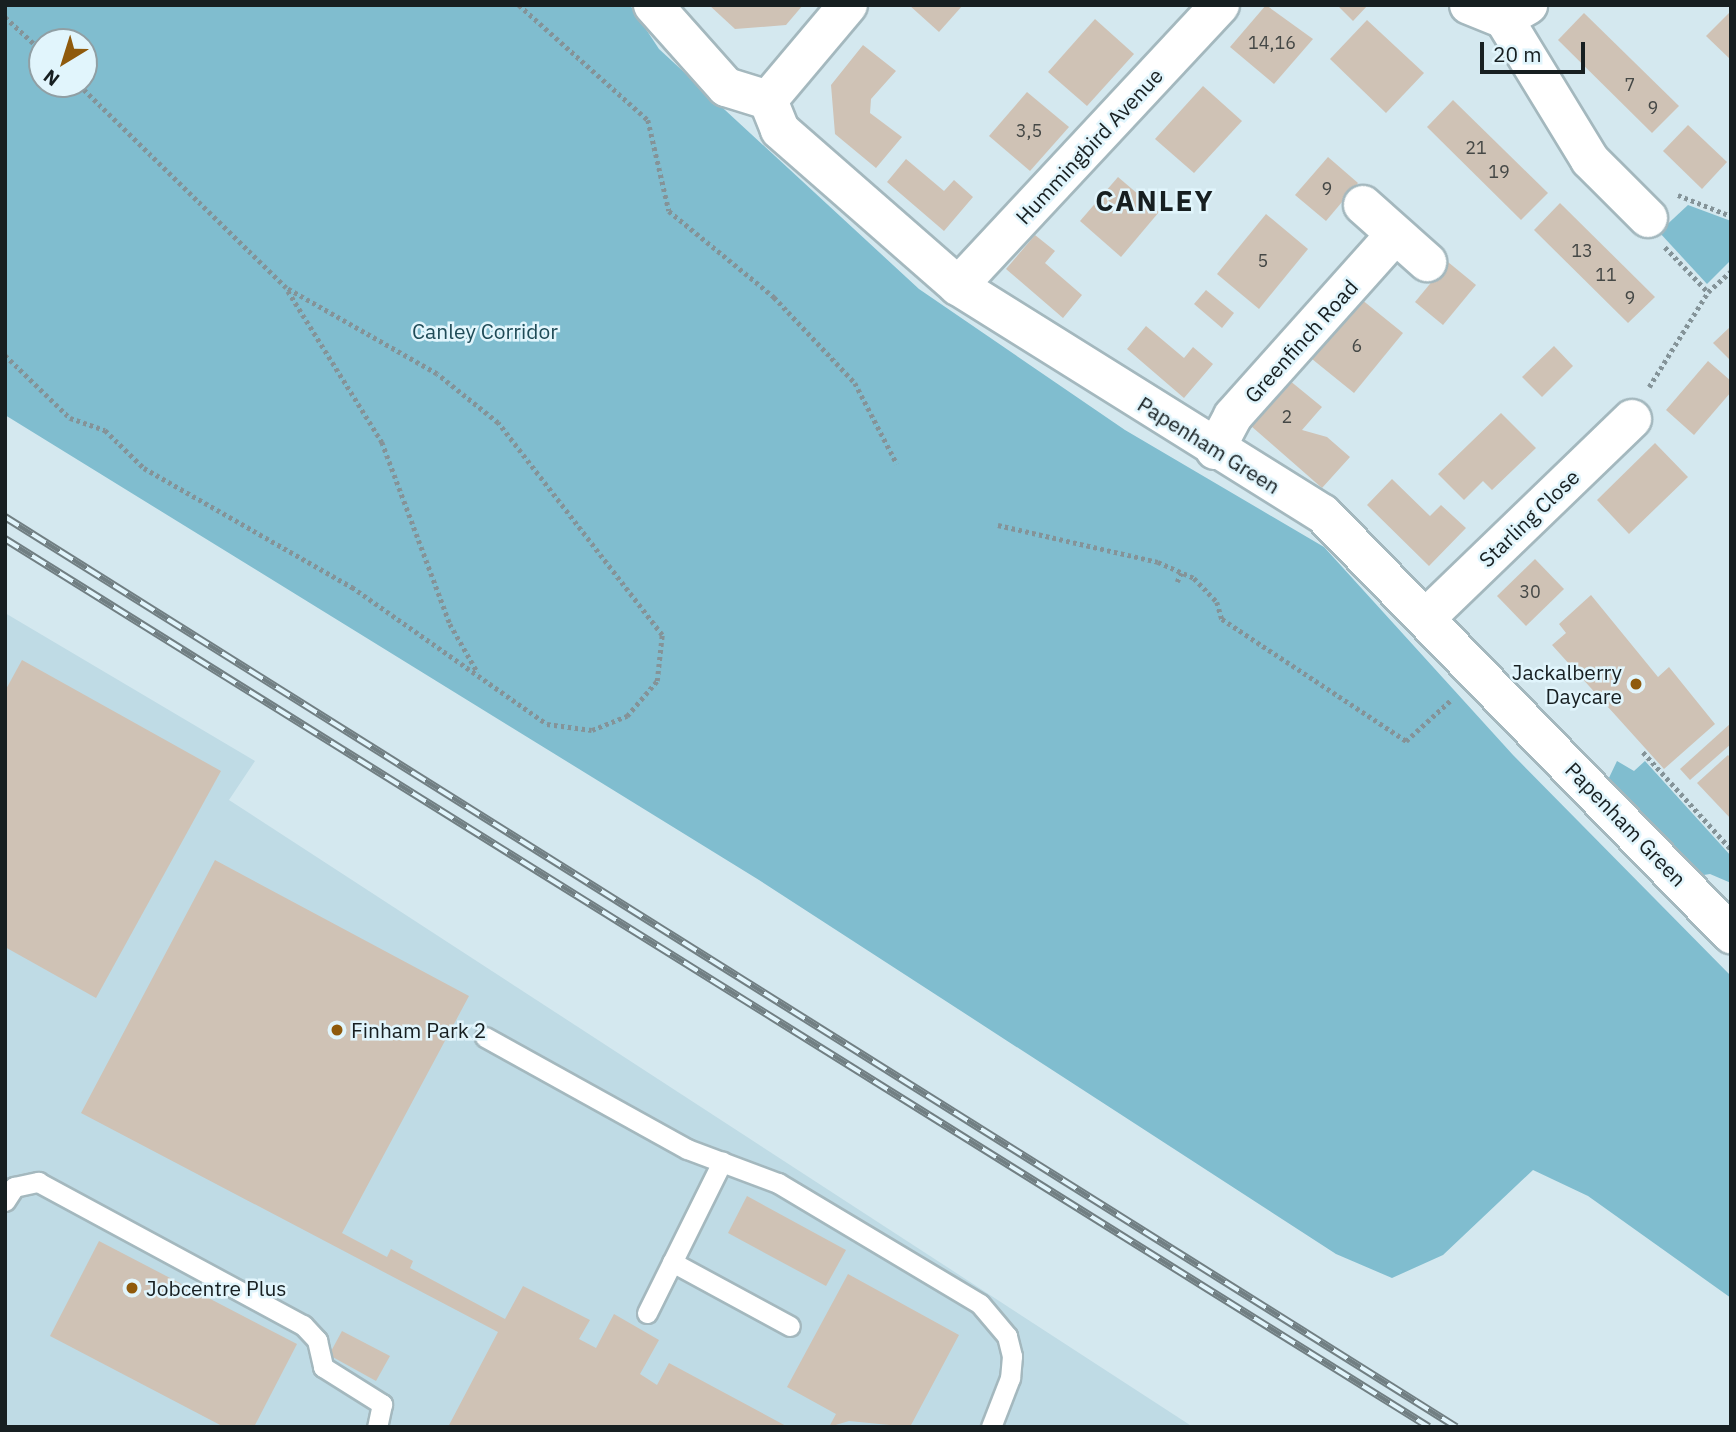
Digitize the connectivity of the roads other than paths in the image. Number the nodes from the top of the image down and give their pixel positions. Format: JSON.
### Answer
{"nodes":[{"id":1,"x":653,"y":5,"type":"edge"},
{"id":2,"x":848,"y":5,"type":"edge"},
{"id":3,"x":1220,"y":5,"type":"edge"},
{"id":4,"x":1500,"y":10,"type":"edge"},
{"id":5,"x":768,"y":100,"type":"junction"},
{"id":6,"x":1363,"y":205,"type":"dead end"},
{"id":7,"x":1648,"y":218,"type":"dead end"},
{"id":8,"x":1393,"y":237,"type":"junction"},
{"id":9,"x":1427,"y":262,"type":"dead end"},
{"id":10,"x":958,"y":286,"type":"junction"},
{"id":11,"x":1632,"y":419,"type":"road end"},
{"id":12,"x":1215,"y":450,"type":"junction"},
{"id":13,"x":1427,"y":617,"type":"junction"},
{"id":14,"x":1731,"y":934,"type":"edge"},
{"id":15,"x":485,"y":1037,"type":"dead end"},
{"id":16,"x":722,"y":1162,"type":"junction"},
{"id":17,"x":5,"y":1201,"type":"edge"},
{"id":18,"x":672,"y":1262,"type":"junction"},
{"id":19,"x":647,"y":1313,"type":"dead end"},
{"id":20,"x":790,"y":1326,"type":"dead end"},
{"id":21,"x":377,"y":1427,"type":"edge"},
{"id":22,"x":991,"y":1427,"type":"edge"}],
"edges":[{"from":1,"to":5,"type":"street"},
{"from":2,"to":5,"type":"street"},
{"from":3,"to":10,"type":"street","name":"Hummingbird Avenue"},
{"from":4,"to":7,"type":"street"},
{"from":5,"to":10,"type":"street","name":"Papenham Green"},
{"from":6,"to":8,"type":"street"},
{"from":8,"to":9,"type":"street"},
{"from":8,"to":12,"type":"street","name":"Greenfinch Road"},
{"from":10,"to":12,"type":"street","name":"Papenham Green"},
{"from":11,"to":13,"type":"street","name":"Starling Close"},
{"from":12,"to":13,"type":"street","name":"Papenham Green"},
{"from":13,"to":14,"type":"street","name":"Papenham Green"},
{"from":15,"to":16,"type":"lane"},
{"from":16,"to":18,"type":"lane"},
{"from":16,"to":22,"type":"lane"},
{"from":17,"to":21,"type":"lane"},
{"from":18,"to":19,"type":"lane"},
{"from":18,"to":20,"type":"lane"}]}
